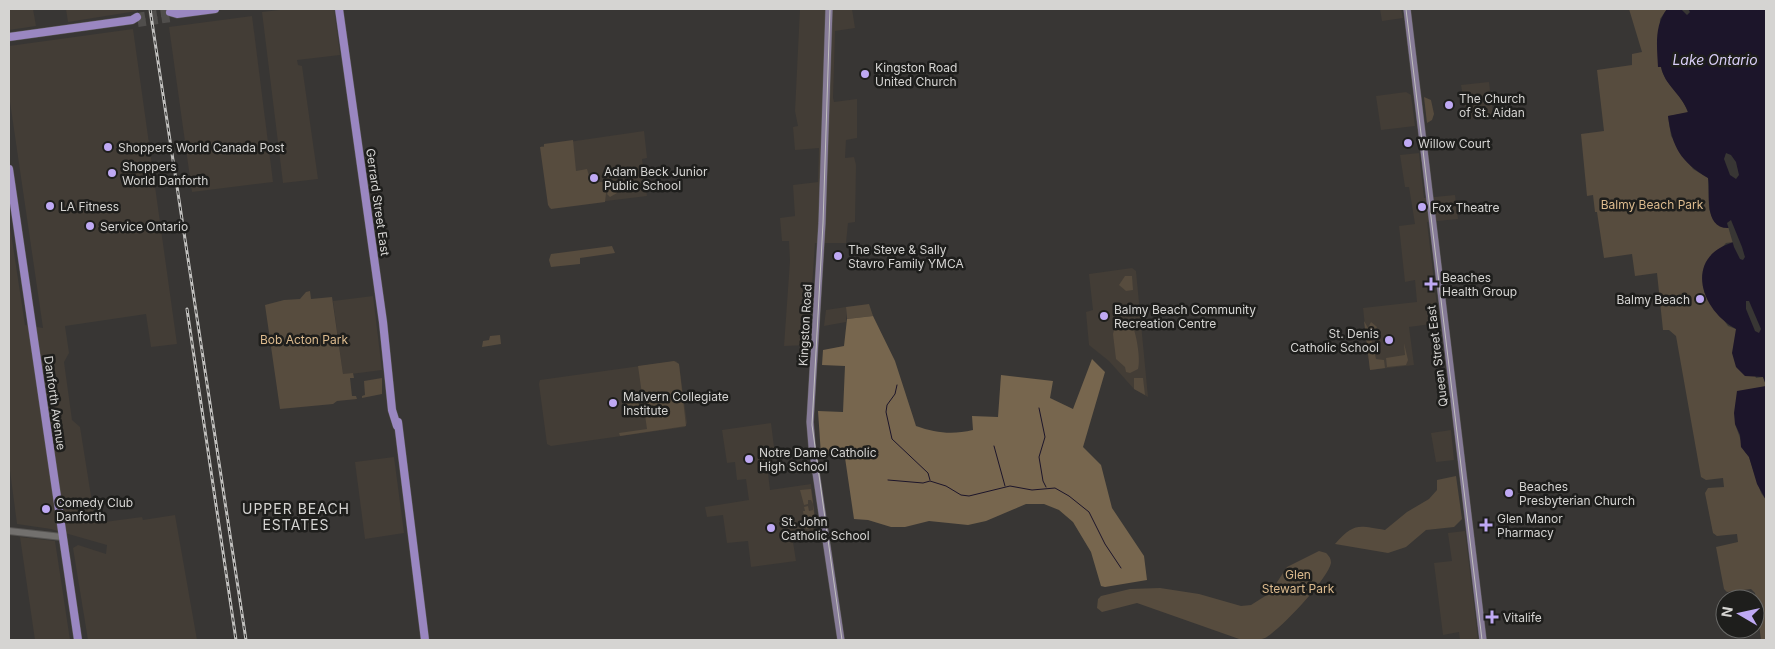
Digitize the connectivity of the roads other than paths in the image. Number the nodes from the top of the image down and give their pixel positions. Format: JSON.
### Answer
{"nodes":[{"id":1,"x":216,"y":9,"type":"edge"},
{"id":2,"x":339,"y":9,"type":"edge"},
{"id":3,"x":829,"y":9,"type":"edge"},
{"id":4,"x":1407,"y":9,"type":"edge"},
{"id":5,"x":173,"y":15,"type":"tunnel mouth"},
{"id":6,"x":135,"y":20,"type":"tunnel mouth"},
{"id":7,"x":9,"y":37,"type":"edge"},
{"id":8,"x":9,"y":169,"type":"edge"},
{"id":9,"x":9,"y":531,"type":"edge"},
{"id":10,"x":62,"y":537,"type":"junction"},
{"id":11,"x":78,"y":640,"type":"edge"},
{"id":12,"x":425,"y":640,"type":"edge"},
{"id":13,"x":841,"y":640,"type":"edge"},
{"id":14,"x":1483,"y":640,"type":"edge"}],
"edges":[{"from":1,"to":5,"type":"main road"},
{"from":2,"to":12,"type":"main road","name":"Gerrard Street East"},
{"from":3,"to":13,"type":"main road","name":"Kingston Road"},
{"from":4,"to":14,"type":"main road","name":"Queen Street East"},
{"from":6,"to":7,"type":"main road"},
{"from":8,"to":10,"type":"main road","name":"Danforth Avenue"},
{"from":9,"to":10,"type":"street"},
{"from":10,"to":11,"type":"main road","name":"Danforth Avenue"}]}
